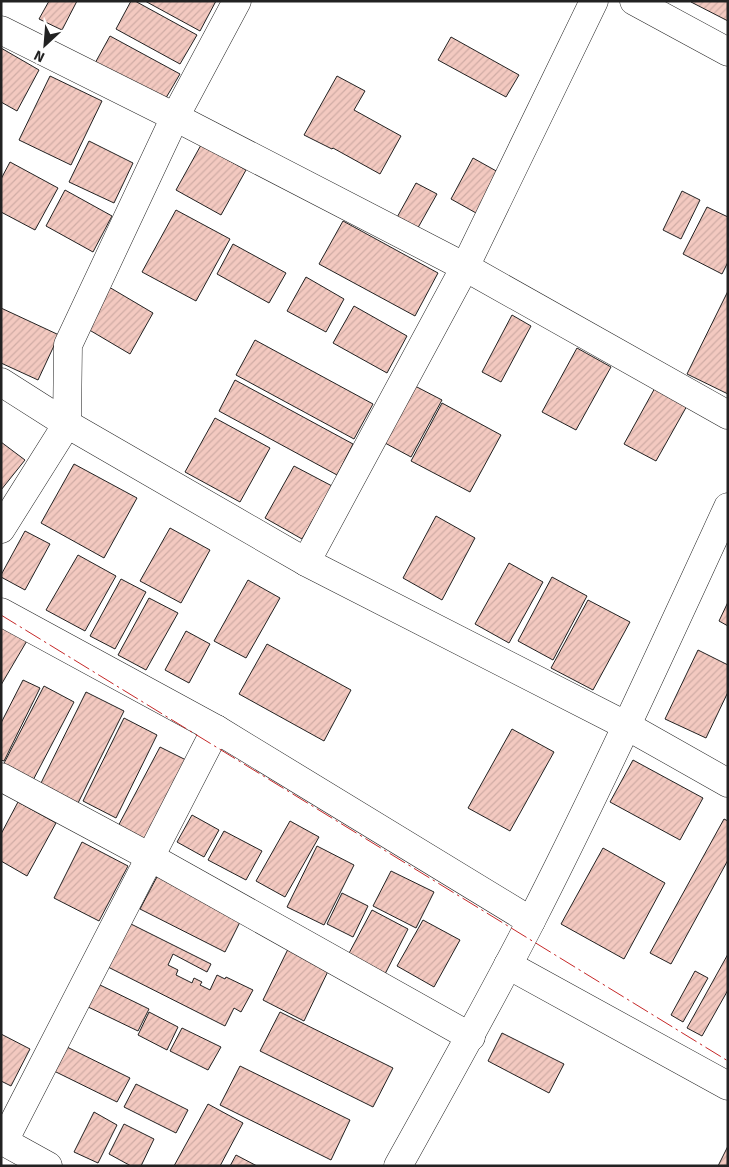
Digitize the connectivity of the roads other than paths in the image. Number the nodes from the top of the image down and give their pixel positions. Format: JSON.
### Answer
{"nodes":[{"id":1,"x":237,"y":1,"type":"edge"},
{"id":2,"x":594,"y":1,"type":"edge"},
{"id":3,"x":634,"y":1,"type":"edge"},
{"id":4,"x":1,"y":30,"type":"edge"},
{"id":5,"x":728,"y":52,"type":"edge"},
{"id":6,"x":175,"y":117,"type":"junction"},
{"id":7,"x":465,"y":267,"type":"junction"},
{"id":8,"x":1,"y":382,"type":"edge"},
{"id":9,"x":728,"y":414,"type":"edge"},
{"id":10,"x":67,"y":424,"type":"junction"},
{"id":11,"x":728,"y":507,"type":"edge"},
{"id":12,"x":1,"y":529,"type":"edge"},
{"id":13,"x":306,"y":562,"type":"junction"},
{"id":14,"x":1,"y":612,"type":"edge"},
{"id":15,"x":627,"y":726,"type":"junction"},
{"id":16,"x":216,"y":729,"type":"junction"},
{"id":17,"x":1,"y":776,"type":"edge"},
{"id":18,"x":728,"y":783,"type":"edge"},
{"id":19,"x":150,"y":857,"type":"junction"},
{"id":20,"x":531,"y":921,"type":"junction"},
{"id":21,"x":508,"y":965,"type":"junction"},
{"id":22,"x":471,"y":1036,"type":"junction"},
{"id":23,"x":728,"y":1086,"type":"edge"},
{"id":24,"x":2,"y":1140,"type":"edge"},
{"id":25,"x":48,"y":1166,"type":"edge"},
{"id":26,"x":398,"y":1166,"type":"edge"}],
"edges":[{"from":1,"to":6,"type":"street"},
{"from":2,"to":7,"type":"street"},
{"from":3,"to":5,"type":"street"},
{"from":4,"to":6,"type":"street"},
{"from":6,"to":7,"type":"street"},
{"from":6,"to":10,"type":"street"},
{"from":7,"to":9,"type":"street"},
{"from":7,"to":13,"type":"street"},
{"from":8,"to":10,"type":"street"},
{"from":10,"to":12,"type":"street"},
{"from":10,"to":13,"type":"street"},
{"from":11,"to":15,"type":"street"},
{"from":13,"to":15,"type":"street"},
{"from":14,"to":16,"type":"street"},
{"from":15,"to":18,"type":"street"},
{"from":15,"to":20,"type":"street"},
{"from":16,"to":19,"type":"street"},
{"from":16,"to":20,"type":"street"},
{"from":17,"to":19,"type":"street"},
{"from":19,"to":22,"type":"street"},
{"from":19,"to":24,"type":"street"},
{"from":20,"to":21,"type":"street"},
{"from":21,"to":22,"type":"street"},
{"from":21,"to":23,"type":"street"},
{"from":22,"to":26,"type":"street"},
{"from":24,"to":25,"type":"street"}]}
